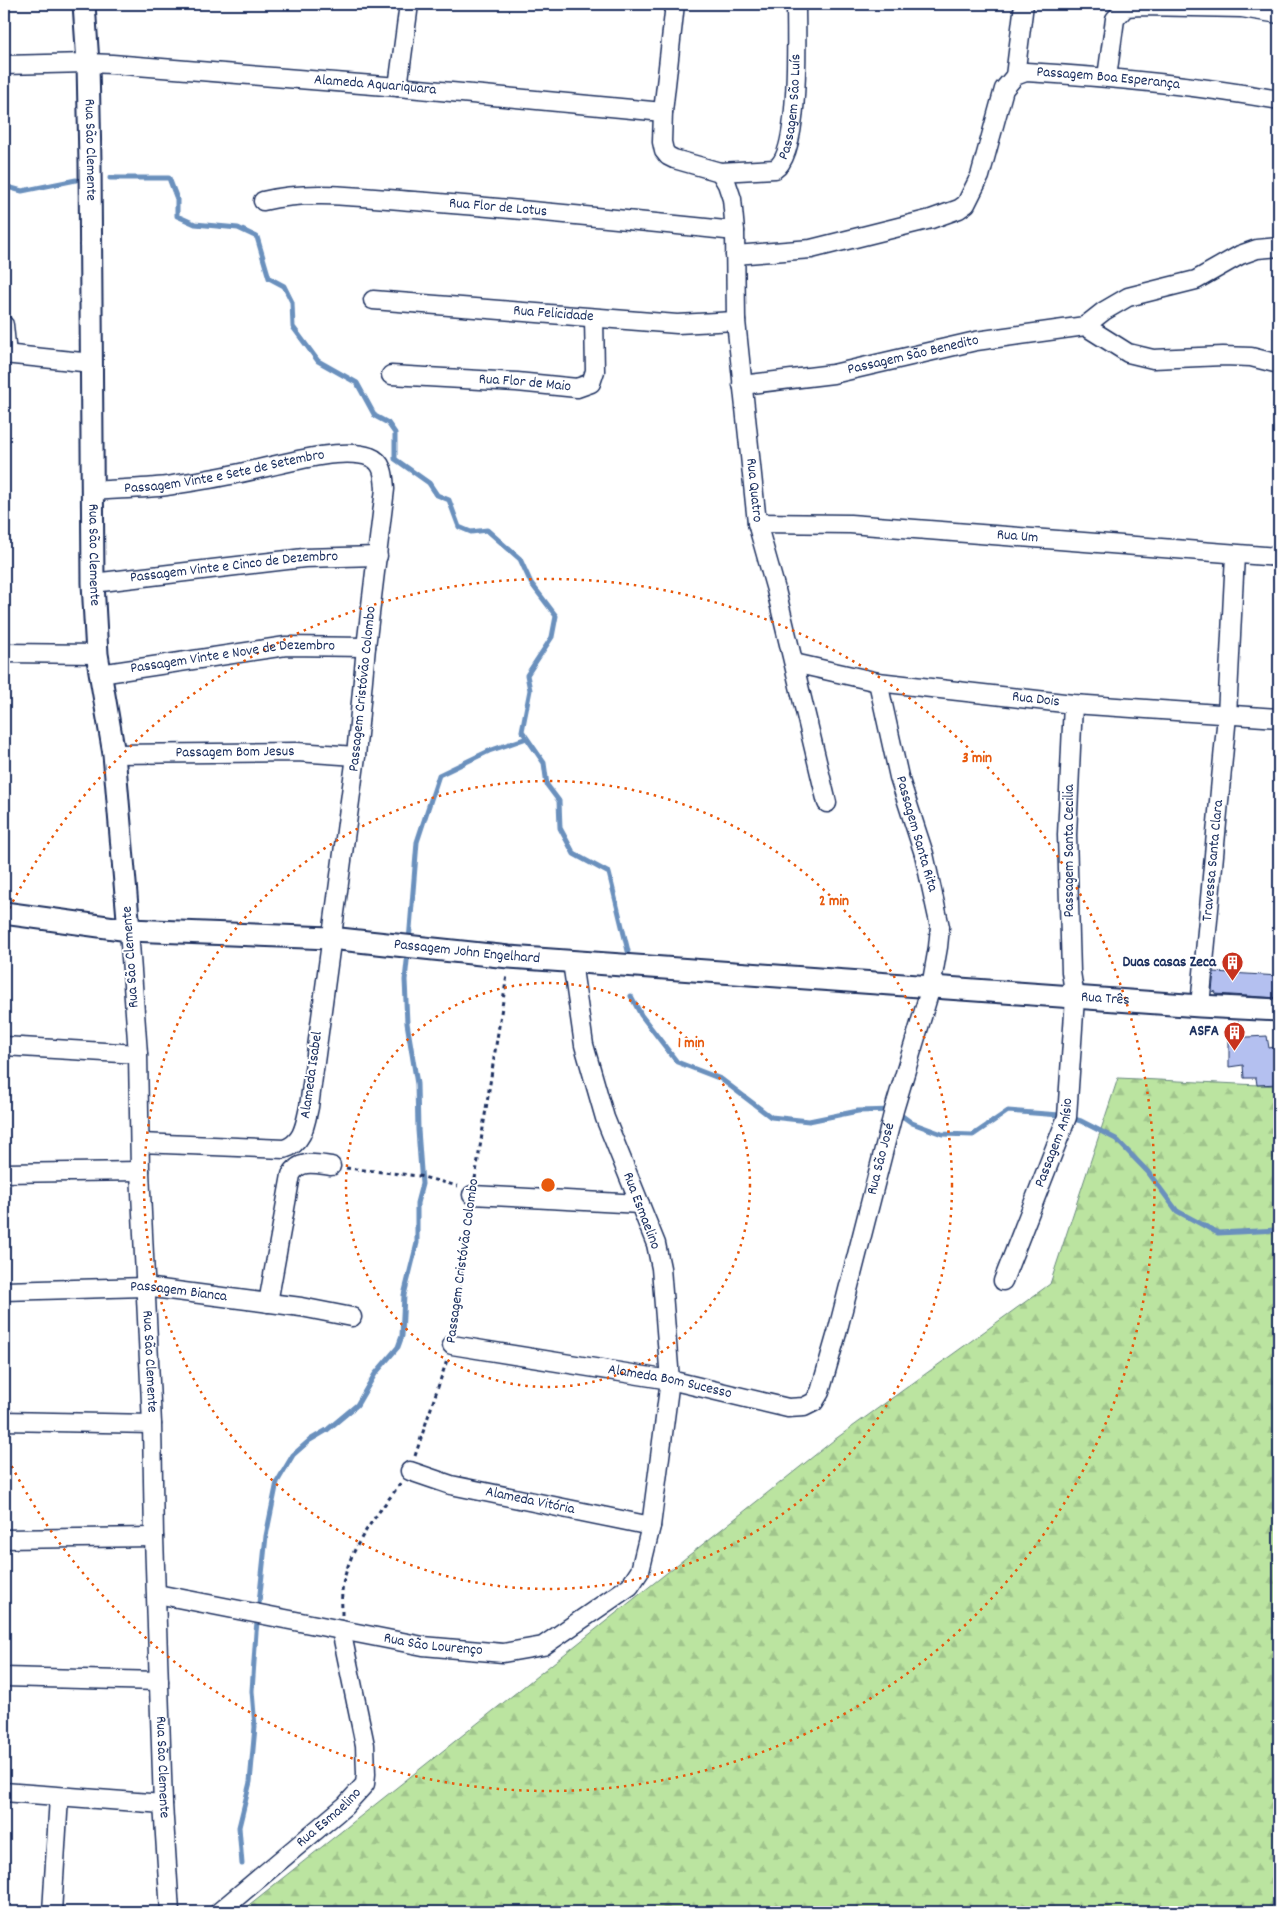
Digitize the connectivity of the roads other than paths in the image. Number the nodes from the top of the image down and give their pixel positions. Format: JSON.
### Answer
{"nodes":[{"id":1,"x":84,"y":4,"type":"edge"},
{"id":2,"x":409,"y":4,"type":"edge"},
{"id":3,"x":675,"y":4,"type":"edge"},
{"id":4,"x":796,"y":4,"type":"edge"},
{"id":5,"x":1024,"y":4,"type":"edge"},
{"id":6,"x":1279,"y":14,"type":"edge"},
{"id":7,"x":88,"y":63,"type":"junction"},
{"id":8,"x":4,"y":65,"type":"edge"},
{"id":9,"x":1015,"y":76,"type":"junction"},
{"id":10,"x":1107,"y":77,"type":"junction"},
{"id":11,"x":398,"y":87,"type":"junction"},
{"id":12,"x":1279,"y":100,"type":"edge"},
{"id":13,"x":664,"y":112,"type":"junction"},
{"id":14,"x":720,"y":172,"type":"junction"},
{"id":15,"x":263,"y":201,"type":"dead end"},
{"id":16,"x":735,"y":231,"type":"junction"},
{"id":17,"x":1279,"y":247,"type":"edge"},
{"id":18,"x":735,"y":255,"type":"junction"},
{"id":19,"x":373,"y":300,"type":"dead end"},
{"id":20,"x":594,"y":318,"type":"junction"},
{"id":21,"x":736,"y":321,"type":"junction"},
{"id":22,"x":4,"y":325,"type":"edge"},
{"id":23,"x":1085,"y":326,"type":"junction"},
{"id":24,"x":6,"y":355,"type":"edge"},
{"id":25,"x":92,"y":363,"type":"junction"},
{"id":26,"x":1279,"y":364,"type":"edge"},
{"id":27,"x":391,"y":375,"type":"dead end"},
{"id":28,"x":742,"y":385,"type":"junction"},
{"id":29,"x":359,"y":454,"type":"joint"},
{"id":30,"x":91,"y":490,"type":"junction"},
{"id":31,"x":757,"y":523,"type":"junction"},
{"id":32,"x":1235,"y":555,"type":"junction"},
{"id":33,"x":378,"y":556,"type":"junction"},
{"id":34,"x":1279,"y":557,"type":"edge"},
{"id":35,"x":93,"y":583,"type":"junction"},
{"id":36,"x":366,"y":647,"type":"junction"},
{"id":37,"x":4,"y":653,"type":"edge"},
{"id":38,"x":794,"y":663,"type":"junction"},
{"id":39,"x":99,"y":664,"type":"junction"},
{"id":40,"x":878,"y":682,"type":"junction"},
{"id":41,"x":1073,"y":704,"type":"junction"},
{"id":42,"x":1227,"y":715,"type":"junction"},
{"id":43,"x":1279,"y":718,"type":"edge"},
{"id":44,"x":114,"y":754,"type":"junction"},
{"id":45,"x":356,"y":756,"type":"junction"},
{"id":46,"x":827,"y":803,"type":"dead end"},
{"id":47,"x":4,"y":913,"type":"edge"},
{"id":48,"x":129,"y":930,"type":"junction"},
{"id":49,"x":330,"y":938,"type":"junction"},
{"id":50,"x":572,"y":962,"type":"junction"},
{"id":51,"x":931,"y":987,"type":"junction"},
{"id":52,"x":1075,"y":998,"type":"junction"},
{"id":53,"x":1200,"y":1006,"type":"junction"},
{"id":54,"x":1279,"y":1010,"type":"edge"},
{"id":55,"x":4,"y":1046,"type":"edge"},
{"id":56,"x":138,"y":1054,"type":"junction"},
{"id":57,"x":140,"y":1143,"type":"junction"},
{"id":58,"x":331,"y":1166,"type":"road end"},
{"id":59,"x":140,"y":1172,"type":"junction"},
{"id":60,"x":4,"y":1173,"type":"edge"},
{"id":61,"x":473,"y":1192,"type":"road end"},
{"id":62,"x":640,"y":1204,"type":"junction"},
{"id":63,"x":1003,"y":1281,"type":"dead end"},
{"id":64,"x":145,"y":1288,"type":"junction"},
{"id":65,"x":4,"y":1291,"type":"edge"},
{"id":66,"x":268,"y":1304,"type":"junction"},
{"id":67,"x":352,"y":1317,"type":"dead end"},
{"id":68,"x":837,"y":1333,"type":"joint"},
{"id":69,"x":452,"y":1345,"type":"road end"},
{"id":70,"x":670,"y":1380,"type":"junction"},
{"id":71,"x":4,"y":1421,"type":"edge"},
{"id":72,"x":152,"y":1424,"type":"junction"},
{"id":73,"x":410,"y":1472,"type":"road end"},
{"id":74,"x":651,"y":1526,"type":"junction"},
{"id":75,"x":154,"y":1537,"type":"junction"},
{"id":76,"x":4,"y":1539,"type":"edge"},
{"id":77,"x":157,"y":1594,"type":"junction"},
{"id":78,"x":341,"y":1630,"type":"junction"},
{"id":79,"x":4,"y":1677,"type":"edge"},
{"id":80,"x":159,"y":1681,"type":"junction"},
{"id":81,"x":4,"y":1792,"type":"edge"},
{"id":82,"x":59,"y":1797,"type":"junction"},
{"id":83,"x":163,"y":1804,"type":"junction"},
{"id":84,"x":52,"y":1912,"type":"edge"},
{"id":85,"x":170,"y":1912,"type":"edge"},
{"id":86,"x":219,"y":1912,"type":"edge"}],
"edges":[{"from":1,"to":7,"type":"main road","name":"Rua São Clemente"},
{"from":2,"to":11,"type":"street"},
{"from":3,"to":13,"type":"street","name":"Passagem São Luís"},
{"from":4,"to":14,"type":"street","name":"Passagem São Luís"},
{"from":5,"to":9,"type":"street"},
{"from":6,"to":10,"type":"street"},
{"from":7,"to":8,"type":"street","name":"Alameda Aquariquara"},
{"from":7,"to":11,"type":"street","name":"Alameda Aquariquara"},
{"from":7,"to":25,"type":"main road","name":"Rua São Clemente"},
{"from":9,"to":10,"type":"street","name":"Passagem Boa Esperança"},
{"from":9,"to":18,"type":"street","name":"Passagem Boa Esperança"},
{"from":10,"to":12,"type":"street","name":"Passagem Boa Esperança"},
{"from":11,"to":13,"type":"street","name":"Alameda Aquariquara"},
{"from":13,"to":14,"type":"street","name":"Passagem São Luís"},
{"from":14,"to":16,"type":"street","name":"Rua Quatro"},
{"from":15,"to":16,"type":"street","name":"Rua Flor de Lotus"},
{"from":16,"to":18,"type":"street","name":"Rua Quatro"},
{"from":17,"to":23,"type":"street"},
{"from":18,"to":21,"type":"street","name":"Rua Quatro"},
{"from":19,"to":20,"type":"street","name":"Rua Felicidade"},
{"from":20,"to":21,"type":"street","name":"Rua Felicidade"},
{"from":20,"to":27,"type":"street","name":"Rua Flor de Maio"},
{"from":21,"to":28,"type":"street","name":"Rua Quatro"},
{"from":22,"to":24,"type":"street"},
{"from":23,"to":26,"type":"street"},
{"from":23,"to":28,"type":"street","name":"Passagem São Benedito"},
{"from":24,"to":25,"type":"street"},
{"from":25,"to":30,"type":"main road","name":"Rua São Clemente"},
{"from":28,"to":31,"type":"street","name":"Rua Quatro"},
{"from":29,"to":30,"type":"street","name":"Passagem Vinte e Sete de Setembro"},
{"from":29,"to":33,"type":"street","name":"Passagem Cristóvão Colombo"},
{"from":30,"to":35,"type":"main road","name":"Rua São Clemente"},
{"from":31,"to":32,"type":"street","name":"Rua Um"},
{"from":31,"to":38,"type":"street","name":"Rua Quatro"},
{"from":32,"to":34,"type":"street","name":"Rua Um"},
{"from":32,"to":42,"type":"street","name":"Travessa Santa Clara"},
{"from":33,"to":35,"type":"street","name":"Passagem Vinte e Cinco de Dezembro"},
{"from":33,"to":36,"type":"street","name":"Passagem Cristóvão Colombo"},
{"from":35,"to":39,"type":"main road","name":"Rua São Clemente"},
{"from":36,"to":39,"type":"street","name":"Passagem Vinte e Nove de Dezembro"},
{"from":36,"to":45,"type":"street","name":"Passagem Cristóvão Colombo"},
{"from":37,"to":39,"type":"street","name":"Passagem Vinte e Nove de Dezembro"},
{"from":38,"to":40,"type":"street","name":"Rua Dois"},
{"from":38,"to":46,"type":"street","name":"Rua Quatro"},
{"from":39,"to":44,"type":"main road","name":"Rua São Clemente"},
{"from":40,"to":41,"type":"street","name":"Rua Dois"},
{"from":40,"to":51,"type":"street","name":"Passagem Santa Rita"},
{"from":41,"to":42,"type":"street","name":"Rua Dois"},
{"from":41,"to":52,"type":"street","name":"Passagem Santa Cecilia"},
{"from":42,"to":43,"type":"street","name":"Rua Dois"},
{"from":42,"to":53,"type":"street","name":"Travessa Santa Clara"},
{"from":44,"to":45,"type":"street","name":"Passagem Bom Jesus"},
{"from":44,"to":48,"type":"main road","name":"Rua São Clemente"},
{"from":45,"to":49,"type":"street","name":"Passagem Cristóvão Colombo"},
{"from":47,"to":48,"type":"main road","name":"Passagem John Engelhard"},
{"from":48,"to":49,"type":"main road","name":"Passagem John Engelhard"},
{"from":48,"to":56,"type":"street","name":"Rua São Clemente"},
{"from":49,"to":50,"type":"main road","name":"Passagem John Engelhard"},
{"from":49,"to":57,"type":"street","name":"Alameda Isabel"},
{"from":50,"to":51,"type":"main road","name":"Passagem John Engelhard"},
{"from":50,"to":62,"type":"street","name":"Rua Esmaelino"},
{"from":51,"to":52,"type":"main road","name":"Rua Três"},
{"from":51,"to":68,"type":"street","name":"Rua São José"},
{"from":52,"to":53,"type":"main road","name":"Rua Três"},
{"from":52,"to":63,"type":"street","name":"Passagem Anísio"},
{"from":53,"to":54,"type":"main road","name":"Rua Três"},
{"from":55,"to":56,"type":"street"},
{"from":56,"to":57,"type":"street","name":"Rua São Clemente"},
{"from":57,"to":59,"type":"street","name":"Rua São Clemente"},
{"from":58,"to":66,"type":"street"},
{"from":59,"to":60,"type":"street"},
{"from":59,"to":64,"type":"street","name":"Rua São Clemente"},
{"from":61,"to":62,"type":"street"},
{"from":62,"to":70,"type":"street","name":"Rua Esmaelino"},
{"from":64,"to":65,"type":"street","name":"Passagem Bianca"},
{"from":64,"to":66,"type":"street","name":"Passagem Bianca"},
{"from":64,"to":72,"type":"street","name":"Rua São Clemente"},
{"from":66,"to":67,"type":"street","name":"Passagem Bianca"},
{"from":68,"to":70,"type":"street","name":"Alameda Bom Sucesso"},
{"from":69,"to":70,"type":"street","name":"Alameda Bom Sucesso"},
{"from":70,"to":74,"type":"street","name":"Rua Esmaelino"},
{"from":71,"to":72,"type":"street"},
{"from":72,"to":75,"type":"street","name":"Rua São Clemente"},
{"from":73,"to":74,"type":"street","name":"Alameda Vitória"},
{"from":74,"to":78,"type":"street","name":"Rua São Lourenço"},
{"from":75,"to":76,"type":"street"},
{"from":75,"to":77,"type":"street","name":"Rua São Clemente"},
{"from":77,"to":78,"type":"street","name":"Rua São Lourenço"},
{"from":77,"to":80,"type":"street","name":"Rua São Clemente"},
{"from":78,"to":86,"type":"street","name":"Rua Esmaelino"},
{"from":79,"to":80,"type":"street"},
{"from":80,"to":83,"type":"street","name":"Rua São Clemente"},
{"from":81,"to":82,"type":"street"},
{"from":82,"to":83,"type":"street"},
{"from":82,"to":84,"type":"street"},
{"from":83,"to":85,"type":"street","name":"Rua São Clemente"}]}
